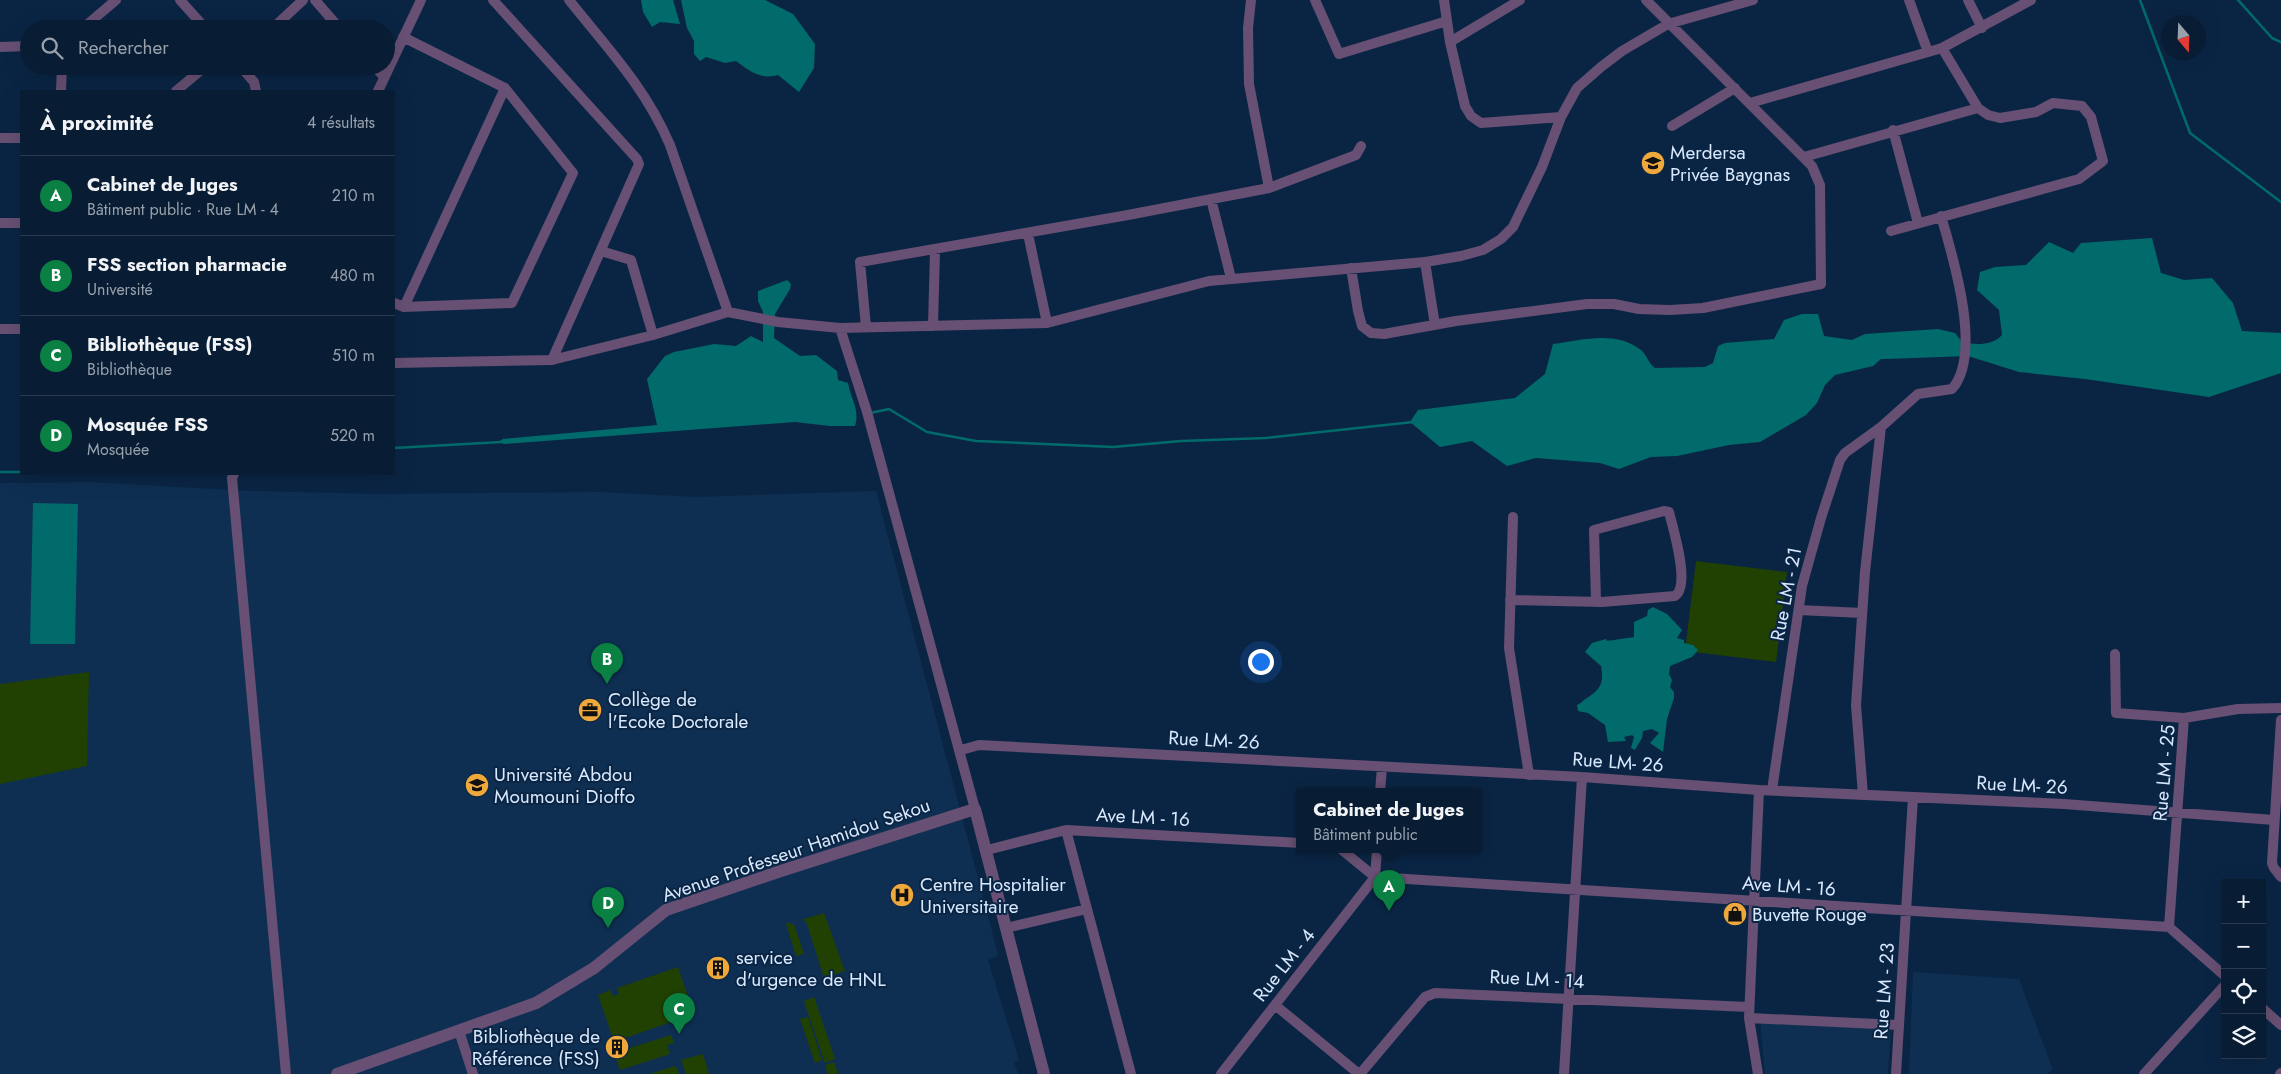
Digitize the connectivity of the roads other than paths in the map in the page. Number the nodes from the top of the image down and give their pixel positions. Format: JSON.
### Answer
{"nodes":[{"id":1,"x":116,"y":0,"type":"edge"},
{"id":2,"x":180,"y":0,"type":"edge"},
{"id":3,"x":303,"y":0,"type":"edge"},
{"id":4,"x":315,"y":0,"type":"edge"},
{"id":5,"x":421,"y":0,"type":"edge"},
{"id":6,"x":493,"y":0,"type":"edge"},
{"id":7,"x":569,"y":0,"type":"edge"},
{"id":8,"x":1251,"y":0,"type":"edge"},
{"id":9,"x":1315,"y":0,"type":"edge"},
{"id":10,"x":1444,"y":0,"type":"edge"},
{"id":11,"x":1520,"y":0,"type":"edge"},
{"id":12,"x":1646,"y":0,"type":"edge"},
{"id":13,"x":1753,"y":0,"type":"edge"},
{"id":14,"x":1909,"y":0,"type":"edge"},
{"id":15,"x":1968,"y":0,"type":"edge"},
{"id":16,"x":2031,"y":0,"type":"edge"},
{"id":17,"x":93,"y":20,"type":"edge"},
{"id":18,"x":198,"y":20,"type":"edge"},
{"id":19,"x":282,"y":20,"type":"edge"},
{"id":20,"x":332,"y":20,"type":"edge"},
{"id":21,"x":1447,"y":20,"type":"junction"},
{"id":22,"x":1668,"y":24,"type":"junction"},
{"id":23,"x":1982,"y":28,"type":"junction"},
{"id":24,"x":403,"y":37,"type":"junction"},
{"id":25,"x":1450,"y":42,"type":"junction"},
{"id":26,"x":20,"y":46,"type":"edge"},
{"id":27,"x":0,"y":47,"type":"edge"},
{"id":28,"x":1942,"y":48,"type":"junction"},
{"id":29,"x":1928,"y":52,"type":"junction"},
{"id":30,"x":395,"y":54,"type":"edge"},
{"id":31,"x":62,"y":75,"type":"edge"},
{"id":32,"x":195,"y":75,"type":"edge"},
{"id":33,"x":248,"y":75,"type":"edge"},
{"id":34,"x":384,"y":77,"type":"edge"},
{"id":35,"x":505,"y":88,"type":"junction"},
{"id":36,"x":1735,"y":88,"type":"junction"},
{"id":37,"x":62,"y":90,"type":"edge"},
{"id":38,"x":177,"y":90,"type":"edge"},
{"id":39,"x":256,"y":90,"type":"edge"},
{"id":40,"x":378,"y":90,"type":"edge"},
{"id":41,"x":1750,"y":103,"type":"junction"},
{"id":42,"x":1978,"y":108,"type":"junction"},
{"id":43,"x":1561,"y":117,"type":"junction"},
{"id":44,"x":1672,"y":126,"type":"dead end"},
{"id":45,"x":1893,"y":130,"type":"junction"},
{"id":46,"x":0,"y":138,"type":"edge"},
{"id":47,"x":20,"y":138,"type":"edge"},
{"id":48,"x":1361,"y":146,"type":"dead end"},
{"id":49,"x":1804,"y":157,"type":"junction"},
{"id":50,"x":1269,"y":188,"type":"junction"},
{"id":51,"x":1211,"y":199,"type":"junction"},
{"id":52,"x":1942,"y":216,"type":"junction"},
{"id":53,"x":0,"y":223,"type":"edge"},
{"id":54,"x":20,"y":223,"type":"edge"},
{"id":55,"x":1918,"y":223,"type":"junction"},
{"id":56,"x":1890,"y":231,"type":"dead end"},
{"id":57,"x":1028,"y":234,"type":"junction"},
{"id":58,"x":934,"y":250,"type":"junction"},
{"id":59,"x":601,"y":251,"type":"junction"},
{"id":60,"x":1425,"y":262,"type":"junction"},
{"id":61,"x":1351,"y":268,"type":"junction"},
{"id":62,"x":1230,"y":278,"type":"junction"},
{"id":63,"x":395,"y":303,"type":"edge"},
{"id":64,"x":404,"y":307,"type":"junction"},
{"id":65,"x":728,"y":312,"type":"junction"},
{"id":66,"x":1046,"y":323,"type":"junction"},
{"id":67,"x":1435,"y":325,"type":"junction"},
{"id":68,"x":932,"y":326,"type":"junction"},
{"id":69,"x":840,"y":328,"type":"junction"},
{"id":70,"x":866,"y":328,"type":"junction"},
{"id":71,"x":0,"y":329,"type":"edge"},
{"id":72,"x":20,"y":330,"type":"edge"},
{"id":73,"x":653,"y":335,"type":"junction"},
{"id":74,"x":552,"y":360,"type":"junction"},
{"id":75,"x":395,"y":363,"type":"edge"},
{"id":76,"x":1882,"y":427,"type":"junction"},
{"id":77,"x":234,"y":475,"type":"edge"},
{"id":78,"x":1513,"y":517,"type":"dead end"},
{"id":79,"x":1510,"y":600,"type":"junction"},
{"id":80,"x":1596,"y":601,"type":"junction"},
{"id":81,"x":1799,"y":610,"type":"junction"},
{"id":82,"x":1862,"y":613,"type":"junction"},
{"id":83,"x":2116,"y":654,"type":"dead end"},
{"id":84,"x":2281,"y":708,"type":"edge"},
{"id":85,"x":2184,"y":718,"type":"junction"},
{"id":86,"x":2281,"y":720,"type":"edge"},
{"id":87,"x":961,"y":750,"type":"junction"},
{"id":88,"x":2280,"y":758,"type":"edge"},
{"id":89,"x":1382,"y":767,"type":"junction"},
{"id":90,"x":1529,"y":775,"type":"junction"},
{"id":91,"x":1582,"y":777,"type":"junction"},
{"id":92,"x":1380,"y":788,"type":"edge"},
{"id":93,"x":1760,"y":790,"type":"junction"},
{"id":94,"x":1772,"y":790,"type":"junction"},
{"id":95,"x":1863,"y":795,"type":"junction"},
{"id":96,"x":1913,"y":797,"type":"junction"},
{"id":97,"x":975,"y":809,"type":"junction"},
{"id":98,"x":2177,"y":812,"type":"junction"},
{"id":99,"x":2274,"y":820,"type":"junction"},
{"id":100,"x":1066,"y":830,"type":"junction"},
{"id":101,"x":1296,"y":843,"type":"edge"},
{"id":102,"x":987,"y":850,"type":"junction"},
{"id":103,"x":1346,"y":853,"type":"edge"},
{"id":104,"x":1377,"y":853,"type":"edge"},
{"id":105,"x":1375,"y":877,"type":"junction"},
{"id":106,"x":2281,"y":877,"type":"edge"},
{"id":107,"x":1574,"y":890,"type":"junction"},
{"id":108,"x":1753,"y":901,"type":"junction"},
{"id":109,"x":1087,"y":909,"type":"junction"},
{"id":110,"x":1908,"y":911,"type":"junction"},
{"id":111,"x":2169,"y":927,"type":"junction"},
{"id":112,"x":1006,"y":928,"type":"junction"},
{"id":113,"x":2221,"y":972,"type":"edge"},
{"id":114,"x":2221,"y":990,"type":"edge"},
{"id":115,"x":1568,"y":998,"type":"junction"},
{"id":116,"x":1275,"y":1005,"type":"junction"},
{"id":117,"x":1749,"y":1007,"type":"junction"},
{"id":118,"x":2266,"y":1012,"type":"edge"},
{"id":119,"x":1749,"y":1018,"type":"junction"},
{"id":120,"x":1898,"y":1025,"type":"junction"},
{"id":121,"x":2281,"y":1025,"type":"edge"},
{"id":122,"x":459,"y":1031,"type":"junction"},
{"id":123,"x":286,"y":1074,"type":"edge"},
{"id":124,"x":337,"y":1074,"type":"edge"},
{"id":125,"x":473,"y":1074,"type":"edge"},
{"id":126,"x":1044,"y":1074,"type":"edge"},
{"id":127,"x":1131,"y":1074,"type":"edge"},
{"id":128,"x":1221,"y":1074,"type":"edge"},
{"id":129,"x":1360,"y":1074,"type":"edge"},
{"id":130,"x":1564,"y":1074,"type":"edge"},
{"id":131,"x":1758,"y":1074,"type":"edge"},
{"id":132,"x":1896,"y":1074,"type":"edge"},
{"id":133,"x":2144,"y":1074,"type":"edge"}],
"edges":[{"from":1,"to":17,"type":"street"},
{"from":2,"to":18,"type":"street"},
{"from":3,"to":19,"type":"street"},
{"from":4,"to":20,"type":"street"},
{"from":5,"to":24,"type":"street"},
{"from":6,"to":59,"type":"street"},
{"from":7,"to":65,"type":"street"},
{"from":8,"to":50,"type":"street"},
{"from":9,"to":21,"type":"street"},
{"from":10,"to":21,"type":"street"},
{"from":11,"to":25,"type":"street"},
{"from":12,"to":22,"type":"street"},
{"from":13,"to":22,"type":"street"},
{"from":14,"to":29,"type":"street"},
{"from":15,"to":23,"type":"street"},
{"from":16,"to":23,"type":"street"},
{"from":21,"to":25,"type":"street"},
{"from":22,"to":36,"type":"street"},
{"from":22,"to":43,"type":"street"},
{"from":23,"to":28,"type":"street"},
{"from":24,"to":30,"type":"street"},
{"from":24,"to":35,"type":"street"},
{"from":25,"to":43,"type":"street"},
{"from":26,"to":27,"type":"street"},
{"from":28,"to":29,"type":"street"},
{"from":28,"to":42,"type":"street"},
{"from":29,"to":41,"type":"street"},
{"from":31,"to":37,"type":"street"},
{"from":32,"to":38,"type":"street"},
{"from":33,"to":39,"type":"street"},
{"from":34,"to":40,"type":"street"},
{"from":35,"to":64,"type":"street"},
{"from":35,"to":64,"type":"street"},
{"from":36,"to":41,"type":"street"},
{"from":36,"to":44,"type":"street"},
{"from":41,"to":49,"type":"street"},
{"from":42,"to":45,"type":"street"},
{"from":42,"to":52,"type":"street"},
{"from":43,"to":60,"type":"street"},
{"from":45,"to":49,"type":"street"},
{"from":45,"to":55,"type":"street"},
{"from":46,"to":47,"type":"street"},
{"from":48,"to":50,"type":"street"},
{"from":49,"to":67,"type":"street"},
{"from":50,"to":51,"type":"street"},
{"from":51,"to":57,"type":"street"},
{"from":51,"to":62,"type":"street"},
{"from":52,"to":55,"type":"street"},
{"from":52,"to":76,"type":"street","name":"Rue LM - 21"},
{"from":53,"to":54,"type":"street"},
{"from":55,"to":56,"type":"street"},
{"from":57,"to":58,"type":"street"},
{"from":57,"to":66,"type":"street"},
{"from":58,"to":68,"type":"street"},
{"from":58,"to":70,"type":"street"},
{"from":59,"to":73,"type":"street"},
{"from":59,"to":74,"type":"street"},
{"from":60,"to":61,"type":"street"},
{"from":60,"to":67,"type":"street"},
{"from":61,"to":62,"type":"street"},
{"from":61,"to":67,"type":"street"},
{"from":62,"to":66,"type":"street"},
{"from":63,"to":64,"type":"street"},
{"from":65,"to":69,"type":"street"},
{"from":65,"to":73,"type":"street"},
{"from":66,"to":68,"type":"street"},
{"from":68,"to":70,"type":"street"},
{"from":69,"to":70,"type":"street"},
{"from":69,"to":87,"type":"street"},
{"from":71,"to":72,"type":"street"},
{"from":73,"to":74,"type":"street"},
{"from":74,"to":75,"type":"street"},
{"from":76,"to":81,"type":"street","name":"Rue LM - 21"},
{"from":76,"to":82,"type":"street"},
{"from":77,"to":123,"type":"street"},
{"from":78,"to":79,"type":"street"},
{"from":79,"to":80,"type":"street"},
{"from":79,"to":90,"type":"street"},
{"from":80,"to":80,"type":"street"},
{"from":81,"to":82,"type":"street"},
{"from":81,"to":94,"type":"street","name":"Rue LM - 21"},
{"from":82,"to":95,"type":"street"},
{"from":83,"to":85,"type":"street"},
{"from":84,"to":85,"type":"street","name":"Rue LM - 25"},
{"from":85,"to":98,"type":"street","name":"Rue LM - 25"},
{"from":86,"to":88,"type":"street"},
{"from":87,"to":89,"type":"street","name":"Rue LM- 26"},
{"from":87,"to":97,"type":"street"},
{"from":88,"to":99,"type":"street"},
{"from":89,"to":90,"type":"street","name":"Rue LM- 26"},
{"from":89,"to":92,"type":"street"},
{"from":90,"to":91,"type":"street","name":"Rue LM- 26"},
{"from":91,"to":93,"type":"street","name":"Rue LM- 26"},
{"from":91,"to":107,"type":"street"},
{"from":93,"to":94,"type":"street","name":"Rue LM- 26"},
{"from":93,"to":108,"type":"street"},
{"from":94,"to":95,"type":"street","name":"Rue LM- 26"},
{"from":95,"to":96,"type":"street","name":"Rue LM- 26"},
{"from":96,"to":98,"type":"street","name":"Rue LM- 26"},
{"from":96,"to":110,"type":"street","name":"Rue LM - 23"},
{"from":97,"to":102,"type":"street"},
{"from":97,"to":122,"type":"street","name":"Avenue Professeur Hamidou Sekou"},
{"from":98,"to":99,"type":"street","name":"Rue LM- 26"},
{"from":98,"to":111,"type":"street","name":"Rue LM - 25"},
{"from":99,"to":106,"type":"street"},
{"from":100,"to":101,"type":"street","name":"Ave LM - 16"},
{"from":100,"to":102,"type":"street","name":"Ave LM - 16"},
{"from":100,"to":109,"type":"street"},
{"from":102,"to":112,"type":"street"},
{"from":103,"to":105,"type":"street"},
{"from":104,"to":105,"type":"street"},
{"from":105,"to":107,"type":"street","name":"Ave LM - 16"},
{"from":105,"to":116,"type":"street","name":"Rue LM - 4"},
{"from":107,"to":108,"type":"street","name":"Ave LM - 16"},
{"from":107,"to":115,"type":"street"},
{"from":108,"to":110,"type":"street","name":"Ave LM - 16"},
{"from":108,"to":117,"type":"street"},
{"from":109,"to":112,"type":"street"},
{"from":109,"to":127,"type":"street"},
{"from":110,"to":111,"type":"street","name":"Ave LM - 16"},
{"from":110,"to":120,"type":"street","name":"Rue LM - 23"},
{"from":111,"to":113,"type":"street"},
{"from":112,"to":126,"type":"street"},
{"from":114,"to":133,"type":"street"},
{"from":115,"to":117,"type":"street","name":"Rue LM - 14"},
{"from":115,"to":129,"type":"street","name":"Rue LM - 14"},
{"from":115,"to":130,"type":"street"},
{"from":116,"to":128,"type":"street","name":"Rue LM - 4"},
{"from":116,"to":129,"type":"street"},
{"from":117,"to":119,"type":"street"},
{"from":118,"to":121,"type":"street"},
{"from":119,"to":120,"type":"street"},
{"from":119,"to":131,"type":"street"},
{"from":120,"to":132,"type":"street","name":"Rue LM - 23"},
{"from":122,"to":124,"type":"street","name":"Avenue Professeur Hamidou Sekou"},
{"from":122,"to":125,"type":"street"}]}
